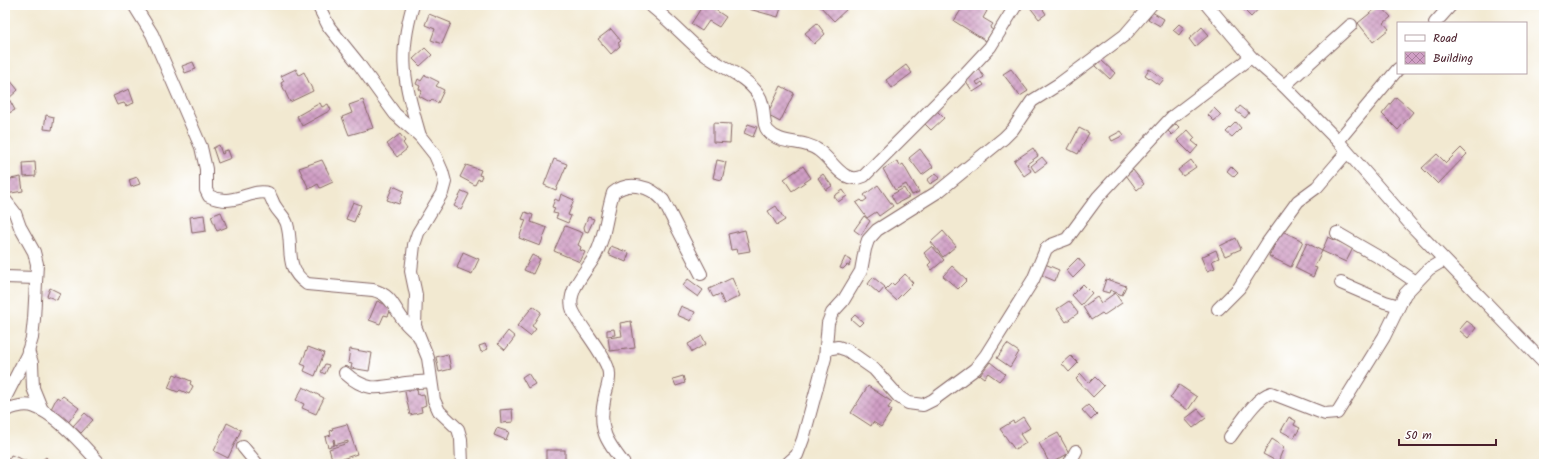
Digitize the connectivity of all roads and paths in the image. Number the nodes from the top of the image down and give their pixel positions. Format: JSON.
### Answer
{"nodes":[{"id":1,"x":134,"y":5,"type":"edge"},
{"id":2,"x":318,"y":5,"type":"edge"},
{"id":3,"x":413,"y":5,"type":"edge"},
{"id":4,"x":650,"y":5,"type":"edge"},
{"id":5,"x":1016,"y":5,"type":"edge"},
{"id":6,"x":1151,"y":5,"type":"edge"},
{"id":7,"x":1206,"y":5,"type":"edge"},
{"id":8,"x":1450,"y":5,"type":"edge"},
{"id":9,"x":1436,"y":22,"type":"edge"},
{"id":10,"x":1351,"y":25,"type":"dead end"},
{"id":11,"x":1251,"y":56,"type":"junction"},
{"id":12,"x":1397,"y":70,"type":"edge"},
{"id":13,"x":1284,"y":86,"type":"junction"},
{"id":14,"x":420,"y":136,"type":"junction"},
{"id":15,"x":1338,"y":141,"type":"junction"},
{"id":16,"x":1347,"y":152,"type":"junction"},
{"id":17,"x":5,"y":200,"type":"edge"},
{"id":18,"x":1337,"y":233,"type":"dead end"},
{"id":19,"x":1444,"y":260,"type":"junction"},
{"id":20,"x":702,"y":274,"type":"dead end"},
{"id":21,"x":5,"y":277,"type":"edge"},
{"id":22,"x":36,"y":278,"type":"junction"},
{"id":23,"x":1416,"y":282,"type":"junction"},
{"id":24,"x":1340,"y":283,"type":"dead end"},
{"id":25,"x":1399,"y":306,"type":"junction"},
{"id":26,"x":1218,"y":309,"type":"dead end"},
{"id":27,"x":418,"y":335,"type":"junction"},
{"id":28,"x":826,"y":349,"type":"junction"},
{"id":29,"x":28,"y":351,"type":"junction"},
{"id":30,"x":1544,"y":363,"type":"edge"},
{"id":31,"x":345,"y":373,"type":"dead end"},
{"id":32,"x":431,"y":381,"type":"junction"},
{"id":33,"x":5,"y":398,"type":"edge"},
{"id":34,"x":5,"y":410,"type":"edge"},
{"id":35,"x":42,"y":410,"type":"junction"},
{"id":36,"x":1230,"y":437,"type":"dead end"},
{"id":37,"x":243,"y":447,"type":"dead end"},
{"id":38,"x":1076,"y":451,"type":"dead end"},
{"id":39,"x":100,"y":464,"type":"edge"},
{"id":40,"x":257,"y":464,"type":"edge"},
{"id":41,"x":462,"y":464,"type":"edge"},
{"id":42,"x":624,"y":464,"type":"edge"},
{"id":43,"x":787,"y":464,"type":"edge"},
{"id":44,"x":1069,"y":464,"type":"edge"}],
"edges":[{"from":1,"to":27,"type":"street"},
{"from":2,"to":14,"type":"street"},
{"from":3,"to":14,"type":"street"},
{"from":4,"to":5,"type":"street"},
{"from":6,"to":28,"type":"street"},
{"from":7,"to":11,"type":"street"},
{"from":8,"to":9,"type":"street"},
{"from":10,"to":13,"type":"street"},
{"from":11,"to":13,"type":"street"},
{"from":11,"to":28,"type":"street"},
{"from":12,"to":15,"type":"street"},
{"from":13,"to":15,"type":"street"},
{"from":14,"to":27,"type":"street"},
{"from":15,"to":16,"type":"street"},
{"from":16,"to":19,"type":"street"},
{"from":16,"to":26,"type":"street"},
{"from":17,"to":22,"type":"street"},
{"from":18,"to":23,"type":"street"},
{"from":19,"to":23,"type":"street"},
{"from":19,"to":30,"type":"street"},
{"from":20,"to":42,"type":"street"},
{"from":21,"to":22,"type":"street"},
{"from":22,"to":29,"type":"street"},
{"from":23,"to":25,"type":"street"},
{"from":24,"to":25,"type":"street"},
{"from":25,"to":36,"type":"street"},
{"from":27,"to":32,"type":"street"},
{"from":28,"to":43,"type":"street"},
{"from":29,"to":33,"type":"street"},
{"from":29,"to":35,"type":"street"},
{"from":31,"to":32,"type":"street"},
{"from":32,"to":41,"type":"street"},
{"from":34,"to":35,"type":"street"},
{"from":35,"to":39,"type":"street"},
{"from":37,"to":40,"type":"street"},
{"from":38,"to":44,"type":"street"}]}
